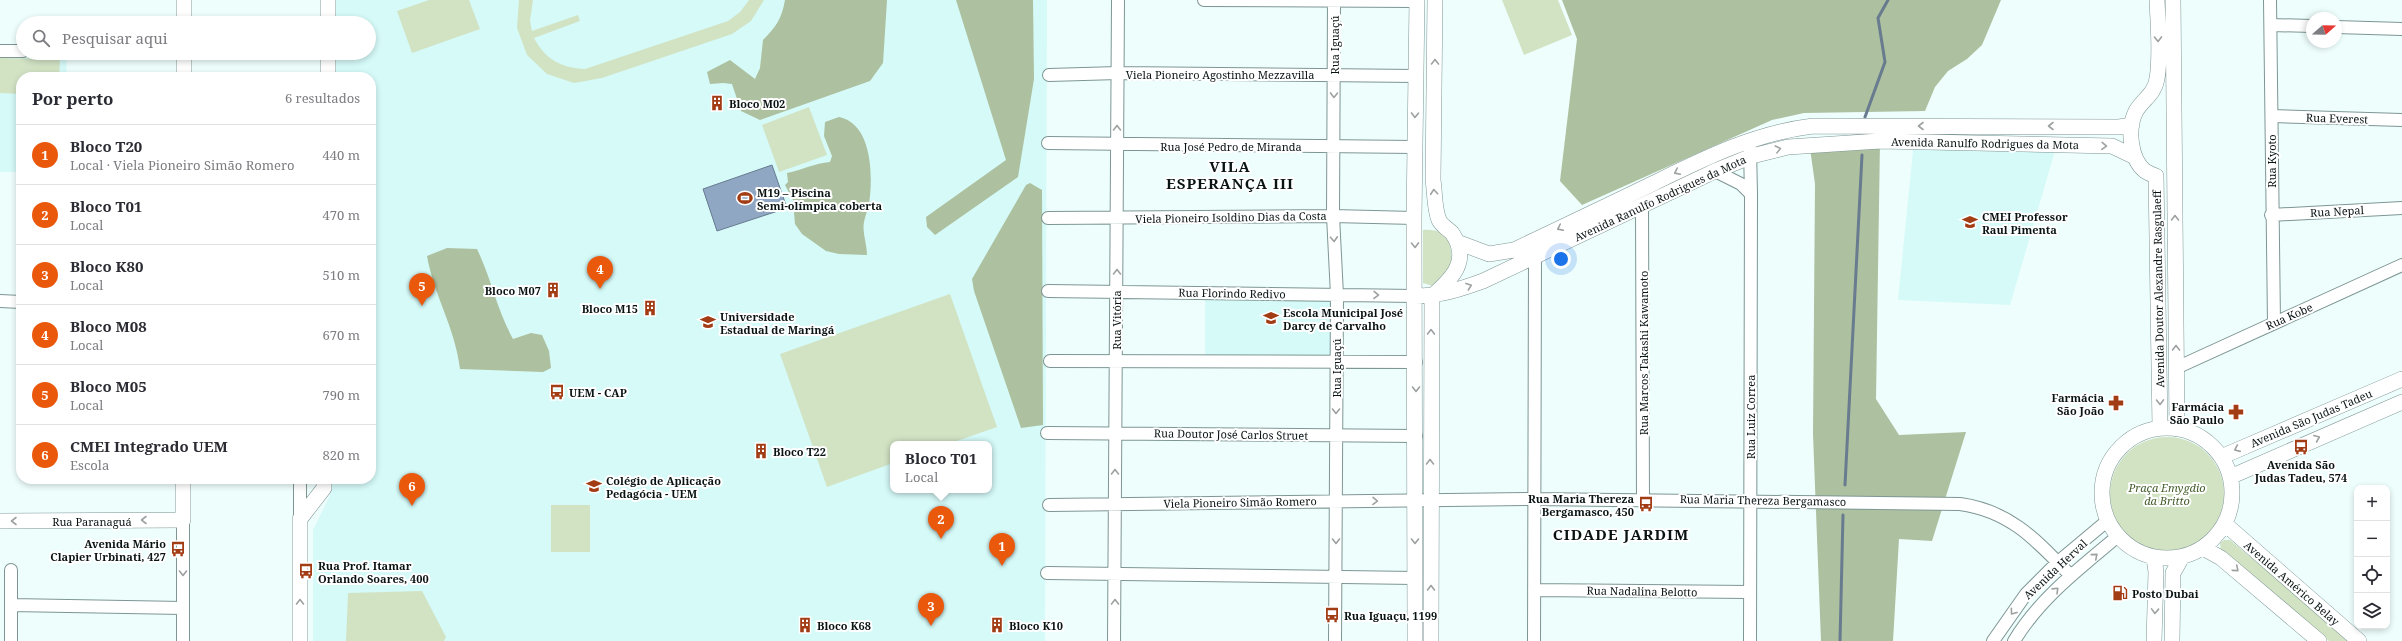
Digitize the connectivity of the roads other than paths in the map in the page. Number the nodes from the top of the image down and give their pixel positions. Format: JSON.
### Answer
{"nodes":[{"id":1,"x":184,"y":0,"type":"edge"},
{"id":2,"x":328,"y":0,"type":"edge"},
{"id":3,"x":1118,"y":0,"type":"edge"},
{"id":4,"x":1204,"y":0,"type":"edge"},
{"id":5,"x":1435,"y":0,"type":"edge"},
{"id":6,"x":2157,"y":0,"type":"edge"},
{"id":7,"x":2173,"y":0,"type":"edge"},
{"id":8,"x":2270,"y":0,"type":"edge"},
{"id":9,"x":1334,"y":1,"type":"edge"},
{"id":10,"x":1417,"y":1,"type":"edge"},
{"id":11,"x":184,"y":16,"type":"edge"},
{"id":12,"x":328,"y":16,"type":"edge"},
{"id":13,"x":2271,"y":25,"type":"junction"},
{"id":14,"x":2306,"y":26,"type":"edge"},
{"id":15,"x":2342,"y":27,"type":"edge"},
{"id":16,"x":2402,"y":29,"type":"edge"},
{"id":17,"x":0,"y":51,"type":"edge"},
{"id":18,"x":16,"y":51,"type":"edge"},
{"id":19,"x":183,"y":60,"type":"edge"},
{"id":20,"x":328,"y":60,"type":"edge"},
{"id":21,"x":184,"y":72,"type":"edge"},
{"id":22,"x":328,"y":72,"type":"edge"},
{"id":23,"x":1118,"y":73,"type":"junction"},
{"id":24,"x":1334,"y":74,"type":"junction"},
{"id":25,"x":1048,"y":75,"type":"dead end"},
{"id":26,"x":1416,"y":76,"type":"junction"},
{"id":27,"x":2154,"y":92,"type":"junction"},
{"id":28,"x":2174,"y":100,"type":"junction"},
{"id":29,"x":2272,"y":116,"type":"junction"},
{"id":30,"x":2402,"y":120,"type":"edge"},
{"id":31,"x":2132,"y":125,"type":"junction"},
{"id":32,"x":1748,"y":140,"type":"junction"},
{"id":33,"x":1048,"y":143,"type":"dead end"},
{"id":34,"x":1117,"y":145,"type":"junction"},
{"id":35,"x":1333,"y":146,"type":"junction"},
{"id":36,"x":1415,"y":147,"type":"junction"},
{"id":37,"x":1752,"y":156,"type":"junction"},
{"id":38,"x":2134,"y":157,"type":"junction"},
{"id":39,"x":1715,"y":171,"type":"junction"},
{"id":40,"x":2175,"y":172,"type":"junction"},
{"id":41,"x":2156,"y":176,"type":"junction"},
{"id":42,"x":1751,"y":194,"type":"junction"},
{"id":43,"x":1642,"y":206,"type":"junction"},
{"id":44,"x":2402,"y":208,"type":"edge"},
{"id":45,"x":2271,"y":215,"type":"junction"},
{"id":46,"x":1333,"y":216,"type":"junction"},
{"id":47,"x":1048,"y":218,"type":"dead end"},
{"id":48,"x":1117,"y":218,"type":"junction"},
{"id":49,"x":1414,"y":218,"type":"junction"},
{"id":50,"x":1439,"y":221,"type":"junction"},
{"id":51,"x":1456,"y":242,"type":"junction"},
{"id":52,"x":1535,"y":256,"type":"junction"},
{"id":53,"x":2402,"y":265,"type":"edge"},
{"id":54,"x":1048,"y":291,"type":"dead end"},
{"id":55,"x":1116,"y":292,"type":"junction"},
{"id":56,"x":1337,"y":295,"type":"junction"},
{"id":57,"x":1415,"y":296,"type":"junction"},
{"id":58,"x":1432,"y":296,"type":"junction"},
{"id":59,"x":0,"y":302,"type":"edge"},
{"id":60,"x":16,"y":302,"type":"edge"},
{"id":61,"x":2274,"y":323,"type":"junction"},
{"id":62,"x":1116,"y":360,"type":"junction"},
{"id":63,"x":1050,"y":361,"type":"dead end"},
{"id":64,"x":1336,"y":361,"type":"junction"},
{"id":65,"x":1416,"y":362,"type":"junction"},
{"id":66,"x":2176,"y":368,"type":"junction"},
{"id":67,"x":2402,"y":379,"type":"edge"},
{"id":68,"x":2402,"y":402,"type":"edge"},
{"id":69,"x":2160,"y":428,"type":"junction"},
{"id":70,"x":2177,"y":429,"type":"junction"},
{"id":71,"x":1047,"y":433,"type":"dead end"},
{"id":72,"x":1116,"y":433,"type":"junction"},
{"id":73,"x":1336,"y":436,"type":"junction"},
{"id":74,"x":1416,"y":436,"type":"junction"},
{"id":75,"x":2221,"y":456,"type":"junction"},
{"id":76,"x":2230,"y":477,"type":"junction"},
{"id":77,"x":183,"y":484,"type":"edge"},
{"id":78,"x":300,"y":484,"type":"edge"},
{"id":79,"x":324,"y":484,"type":"edge"},
{"id":80,"x":1533,"y":499,"type":"junction"},
{"id":81,"x":1643,"y":499,"type":"junction"},
{"id":82,"x":1336,"y":500,"type":"junction"},
{"id":83,"x":1750,"y":500,"type":"junction"},
{"id":84,"x":1423,"y":501,"type":"junction"},
{"id":85,"x":1115,"y":504,"type":"junction"},
{"id":86,"x":1049,"y":505,"type":"dead end"},
{"id":87,"x":300,"y":519,"type":"junction"},
{"id":88,"x":184,"y":520,"type":"junction"},
{"id":89,"x":0,"y":521,"type":"edge"},
{"id":90,"x":2107,"y":521,"type":"junction"},
{"id":91,"x":2225,"y":524,"type":"junction"},
{"id":92,"x":2118,"y":536,"type":"junction"},
{"id":93,"x":2203,"y":548,"type":"junction"},
{"id":94,"x":2182,"y":557,"type":"junction"},
{"id":95,"x":2154,"y":558,"type":"junction"},
{"id":96,"x":2058,"y":562,"type":"junction"},
{"id":97,"x":11,"y":570,"type":"dead end"},
{"id":98,"x":1047,"y":573,"type":"dead end"},
{"id":99,"x":1115,"y":575,"type":"junction"},
{"id":100,"x":2071,"y":576,"type":"junction"},
{"id":101,"x":1335,"y":578,"type":"junction"},
{"id":102,"x":1415,"y":578,"type":"junction"},
{"id":103,"x":1534,"y":590,"type":"junction"},
{"id":104,"x":1750,"y":592,"type":"junction"},
{"id":105,"x":11,"y":605,"type":"junction"},
{"id":106,"x":183,"y":608,"type":"junction"},
{"id":107,"x":11,"y":641,"type":"edge"},
{"id":108,"x":183,"y":641,"type":"edge"},
{"id":109,"x":300,"y":641,"type":"edge"},
{"id":110,"x":1114,"y":641,"type":"edge"},
{"id":111,"x":1335,"y":641,"type":"edge"},
{"id":112,"x":1415,"y":641,"type":"edge"},
{"id":113,"x":1431,"y":641,"type":"edge"},
{"id":114,"x":1534,"y":641,"type":"edge"},
{"id":115,"x":1750,"y":641,"type":"edge"},
{"id":116,"x":1993,"y":641,"type":"edge"},
{"id":117,"x":2014,"y":641,"type":"edge"},
{"id":118,"x":2154,"y":641,"type":"edge"},
{"id":119,"x":2172,"y":641,"type":"edge"},
{"id":120,"x":2319,"y":641,"type":"edge"},
{"id":121,"x":2359,"y":641,"type":"edge"}],
"edges":[{"from":1,"to":11,"type":"main road"},
{"from":2,"to":12,"type":"main road"},
{"from":3,"to":23,"type":"street","name":"Rua Vitória"},
{"from":4,"to":9,"type":"street"},
{"from":50,"to":5,"type":"main road","one_way":true},
{"from":6,"to":27,"type":"main road","one_way":true},
{"from":7,"to":28,"type":"main road","name":"Avenida Doutor Alexandre Rasgulaeff"},
{"from":8,"to":13,"type":"street","name":"Rua Kyoto"},
{"from":9,"to":10,"type":"street"},
{"from":9,"to":24,"type":"street","name":"Rua Iguaçú"},
{"from":10,"to":26,"type":"main road"},
{"from":13,"to":14,"type":"street"},
{"from":13,"to":29,"type":"street","name":"Rua Kyoto"},
{"from":15,"to":16,"type":"street"},
{"from":17,"to":18,"type":"street"},
{"from":19,"to":21,"type":"main road"},
{"from":20,"to":22,"type":"main road"},
{"from":23,"to":24,"type":"street","name":"Viela Pioneiro Agostinho Mezzavilla"},
{"from":23,"to":25,"type":"street","name":"Viela Pioneiro Agostinho Mezzavilla"},
{"from":34,"to":23,"type":"street","name":"Rua Vitória","one_way":true},
{"from":24,"to":26,"type":"street","name":"Viela Pioneiro Agostinho Mezzavilla"},
{"from":24,"to":35,"type":"street","name":"Rua Iguaçú","one_way":true},
{"from":26,"to":36,"type":"main road","one_way":true},
{"from":27,"to":28,"type":"main road"},
{"from":27,"to":31,"type":"main road"},
{"from":28,"to":40,"type":"main road","name":"Avenida Doutor Alexandre Rasgulaeff"},
{"from":29,"to":30,"type":"street","name":"Rua Everest"},
{"from":29,"to":45,"type":"street","name":"Rua Kyoto"},
{"from":31,"to":32,"type":"main road","name":"Avenida Ranulfo Rodrigues da Mota","one_way":true},
{"from":31,"to":38,"type":"main road"},
{"from":32,"to":37,"type":"street","name":"Rua Luiz Correa"},
{"from":32,"to":51,"type":"main road","name":"Avenida Ranulfo Rodrigues da Mota","one_way":true},
{"from":33,"to":34,"type":"street","name":"Rua José Pedro de Miranda"},
{"from":34,"to":35,"type":"street","name":"Rua José Pedro de Miranda"},
{"from":34,"to":48,"type":"street","name":"Rua Vitória"},
{"from":35,"to":36,"type":"street","name":"Rua José Pedro de Miranda"},
{"from":35,"to":46,"type":"street","name":"Rua Iguaçú"},
{"from":36,"to":49,"type":"main road"},
{"from":37,"to":38,"type":"main road","name":"Avenida Ranulfo Rodrigues da Mota","one_way":true},
{"from":37,"to":39,"type":"main road","name":"Avenida Ranulfo Rodrigues da Mota"},
{"from":37,"to":42,"type":"street","name":"Rua Luiz Correa"},
{"from":38,"to":41,"type":"main road","name":"Avenida Doutor Alexandre Rasgulaeff"},
{"from":39,"to":42,"type":"street"},
{"from":39,"to":43,"type":"main road","name":"Avenida Ranulfo Rodrigues da Mota"},
{"from":40,"to":41,"type":"main road"},
{"from":66,"to":40,"type":"main road","name":"Avenida Doutor Alexandre Rasgulaeff","one_way":true},
{"from":41,"to":69,"type":"main road","name":"Avenida Doutor Alexandre Rasgulaeff","one_way":true},
{"from":42,"to":83,"type":"street","name":"Rua Luiz Correa"},
{"from":43,"to":52,"type":"main road","name":"Avenida Ranulfo Rodrigues da Mota"},
{"from":43,"to":81,"type":"street","name":"Rua Marcos Takashi Kawamoto"},
{"from":44,"to":45,"type":"street","name":"Rua Nepal"},
{"from":45,"to":61,"type":"street","name":"Rua Kyoto"},
{"from":46,"to":48,"type":"street","name":"Viela Pioneiro Isoldino Dias da Costa"},
{"from":46,"to":49,"type":"street","name":"Viela Pioneiro Isoldino Dias da Costa"},
{"from":46,"to":56,"type":"street","name":"Rua Iguaçú","one_way":true},
{"from":47,"to":48,"type":"street","name":"Viela Pioneiro Isoldino Dias da Costa"},
{"from":55,"to":48,"type":"street","name":"Rua Vitória","one_way":true},
{"from":49,"to":50,"type":"main road"},
{"from":49,"to":57,"type":"main road","one_way":true},
{"from":50,"to":51,"type":"main road"},
{"from":51,"to":58,"type":"main road"},
{"from":58,"to":52,"type":"main road","name":"Avenida Ranulfo Rodrigues da Mota","one_way":true},
{"from":52,"to":80,"type":"street"},
{"from":53,"to":61,"type":"street","name":"Rua Kobe"},
{"from":54,"to":55,"type":"street","name":"Rua Florindo Redivo"},
{"from":55,"to":56,"type":"street","name":"Rua Florindo Redivo"},
{"from":55,"to":62,"type":"street","name":"Rua Vitória"},
{"from":56,"to":57,"type":"street","name":"Rua Florindo Redivo","one_way":true},
{"from":56,"to":64,"type":"street","name":"Rua Iguaçú"},
{"from":57,"to":58,"type":"main road","name":"Avenida Ranulfo Rodrigues da Mota"},
{"from":57,"to":65,"type":"main road"},
{"from":84,"to":58,"type":"main road","one_way":true},
{"from":59,"to":60,"type":"street"},
{"from":61,"to":66,"type":"street","name":"Rua Kobe"},
{"from":62,"to":63,"type":"street"},
{"from":62,"to":64,"type":"street"},
{"from":62,"to":72,"type":"street","name":"Rua Vitória"},
{"from":64,"to":65,"type":"street"},
{"from":64,"to":73,"type":"street","name":"Rua Iguaçú","one_way":true},
{"from":65,"to":74,"type":"main road","one_way":true},
{"from":66,"to":70,"type":"main road","name":"Avenida Doutor Alexandre Rasgulaeff"},
{"from":67,"to":75,"type":"main road","name":"Avenida São Judas Tadeu","one_way":true},
{"from":76,"to":68,"type":"main road","name":"Avenida São Judas Tadeu","one_way":true},
{"from":69,"to":70,"type":"main road"},
{"from":69,"to":90,"type":"main road"},
{"from":70,"to":75,"type":"main road"},
{"from":71,"to":72,"type":"street","name":"Rua Doutor José Carlos Struet"},
{"from":72,"to":73,"type":"street","name":"Rua Doutor José Carlos Struet"},
{"from":85,"to":72,"type":"street","name":"Rua Vitória","one_way":true},
{"from":73,"to":74,"type":"street","name":"Rua Doutor José Carlos Struet"},
{"from":73,"to":82,"type":"street","name":"Rua Iguaçú"},
{"from":74,"to":84,"type":"main road"},
{"from":75,"to":76,"type":"main road"},
{"from":76,"to":91,"type":"main road"},
{"from":77,"to":88,"type":"main road"},
{"from":78,"to":87,"type":"street"},
{"from":79,"to":87,"type":"main road"},
{"from":80,"to":81,"type":"street","name":"Rua Maria Thereza Bergamasco"},
{"from":80,"to":84,"type":"street","name":"Rua Maria Thereza Bergamasco"},
{"from":80,"to":103,"type":"street"},
{"from":81,"to":83,"type":"street","name":"Rua Maria Thereza Bergamasco"},
{"from":82,"to":84,"type":"street","name":"Viela Pioneiro Simão Romero","one_way":true},
{"from":82,"to":85,"type":"street","name":"Viela Pioneiro Simão Romero"},
{"from":82,"to":101,"type":"street","name":"Rua Iguaçú","one_way":true},
{"from":83,"to":96,"type":"street","name":"Rua Maria Thereza Bergamasco"},
{"from":83,"to":104,"type":"street","name":"Rua Luiz Correa"},
{"from":84,"to":102,"type":"main road","one_way":true},
{"from":113,"to":84,"type":"main road","one_way":true},
{"from":85,"to":86,"type":"street","name":"Viela Pioneiro Simão Romero"},
{"from":85,"to":99,"type":"street","name":"Rua Vitória"},
{"from":109,"to":87,"type":"main road","one_way":true},
{"from":88,"to":89,"type":"main road","name":"Rua Paranaguá","one_way":true},
{"from":88,"to":106,"type":"street","one_way":true},
{"from":90,"to":92,"type":"main road"},
{"from":90,"to":96,"type":"street","name":"Avenida Herval"},
{"from":91,"to":93,"type":"main road"},
{"from":91,"to":121,"type":"main road","name":"Avenida Américo Belay"},
{"from":92,"to":95,"type":"main road"},
{"from":100,"to":92,"type":"street","name":"Avenida Herval","one_way":true},
{"from":93,"to":94,"type":"main road"},
{"from":93,"to":120,"type":"main road","one_way":true},
{"from":94,"to":95,"type":"main road"},
{"from":94,"to":119,"type":"main road"},
{"from":95,"to":118,"type":"main road","one_way":true},
{"from":96,"to":100,"type":"street","name":"Rua Maria Thereza Bergamasco"},
{"from":96,"to":116,"type":"street","name":"Avenida Herval","one_way":true},
{"from":97,"to":105,"type":"street"},
{"from":98,"to":99,"type":"street"},
{"from":99,"to":101,"type":"street"},
{"from":110,"to":99,"type":"street","name":"Rua Vitória","one_way":true},
{"from":117,"to":100,"type":"street","name":"Avenida Herval","one_way":true},
{"from":101,"to":102,"type":"street"},
{"from":101,"to":111,"type":"street","name":"Rua Iguaçú"},
{"from":102,"to":112,"type":"main road"},
{"from":103,"to":104,"type":"street","name":"Rua Nadalina Belotto"},
{"from":103,"to":114,"type":"street"},
{"from":104,"to":115,"type":"street","name":"Rua Luiz Correa"},
{"from":105,"to":106,"type":"street"},
{"from":105,"to":107,"type":"street"},
{"from":106,"to":108,"type":"street"}]}
